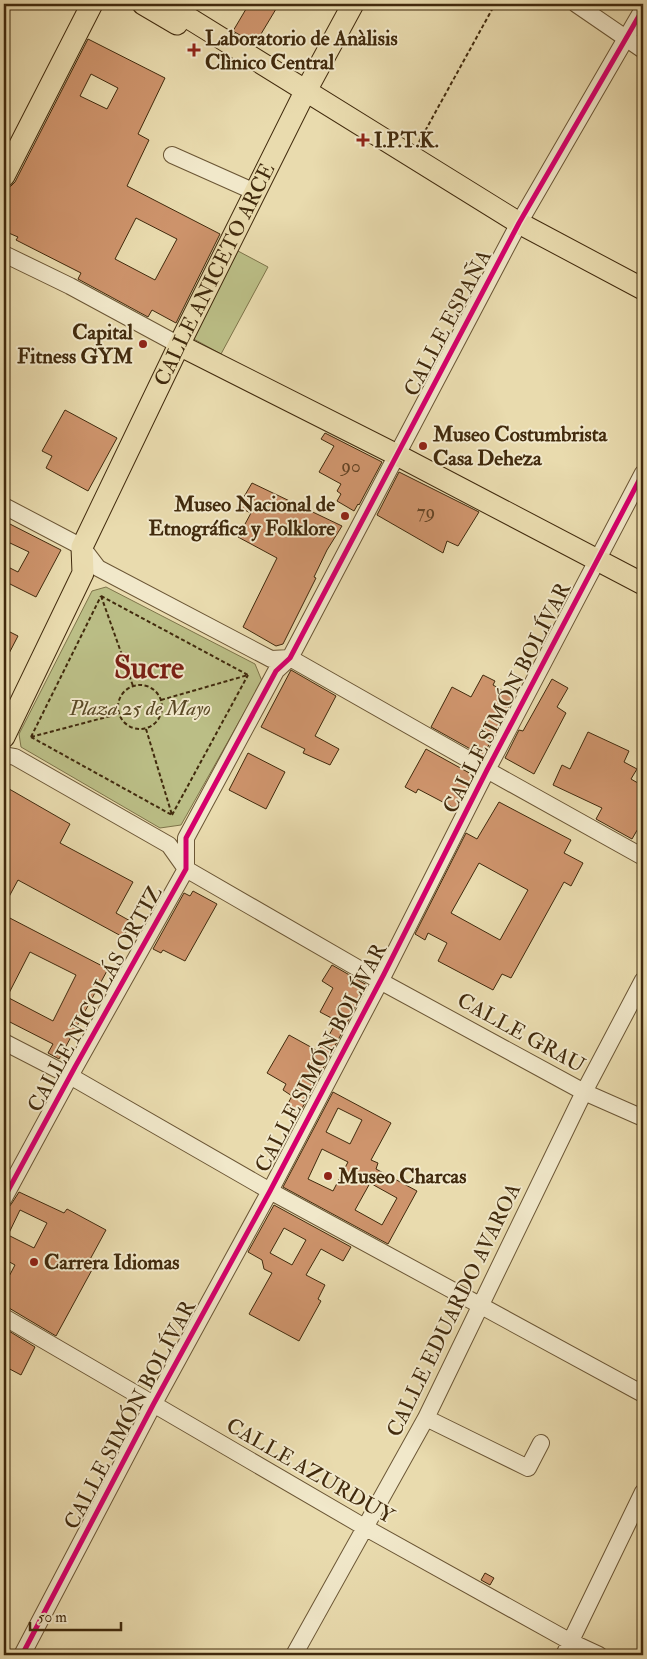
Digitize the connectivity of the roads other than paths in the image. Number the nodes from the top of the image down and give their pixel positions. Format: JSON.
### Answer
{"nodes":[{"id":1,"x":92,"y":4,"type":"edge"},
{"id":2,"x":143,"y":4,"type":"edge"},
{"id":3,"x":166,"y":4,"type":"edge"},
{"id":4,"x":352,"y":4,"type":"edge"},
{"id":5,"x":576,"y":4,"type":"edge"},
{"id":6,"x":643,"y":9,"type":"edge"},
{"id":7,"x":626,"y":40,"type":"junction"},
{"id":8,"x":643,"y":50,"type":"edge"},
{"id":9,"x":304,"y":96,"type":"junction"},
{"id":10,"x":172,"y":155,"type":"dead end"},
{"id":11,"x":4,"y":176,"type":"edge"},
{"id":12,"x":255,"y":192,"type":"junction"},
{"id":13,"x":519,"y":223,"type":"junction"},
{"id":14,"x":4,"y":254,"type":"edge"},
{"id":15,"x":643,"y":288,"type":"edge"},
{"id":16,"x":179,"y":346,"type":"junction"},
{"id":17,"x":397,"y":455,"type":"junction"},
{"id":18,"x":643,"y":473,"type":"edge"},
{"id":19,"x":4,"y":506,"type":"edge"},
{"id":20,"x":82,"y":547,"type":"junction"},
{"id":21,"x":597,"y":560,"type":"junction"},
{"id":22,"x":643,"y":584,"type":"edge"},
{"id":23,"x":290,"y":658,"type":"junction"},
{"id":24,"x":4,"y":737,"type":"edge"},
{"id":25,"x":4,"y":755,"type":"edge"},
{"id":26,"x":486,"y":770,"type":"junction"},
{"id":27,"x":643,"y":857,"type":"edge"},
{"id":28,"x":186,"y":869,"type":"junction"},
{"id":29,"x":643,"y":980,"type":"edge"},
{"id":30,"x":380,"y":981,"type":"junction"},
{"id":31,"x":4,"y":1042,"type":"edge"},
{"id":32,"x":70,"y":1076,"type":"junction"},
{"id":33,"x":584,"y":1092,"type":"junction"},
{"id":34,"x":643,"y":1118,"type":"edge"},
{"id":35,"x":270,"y":1191,"type":"junction"},
{"id":36,"x":4,"y":1198,"type":"edge"},
{"id":37,"x":480,"y":1306,"type":"junction"},
{"id":38,"x":4,"y":1317,"type":"edge"},
{"id":39,"x":643,"y":1394,"type":"edge"},
{"id":40,"x":153,"y":1405,"type":"junction"},
{"id":41,"x":426,"y":1418,"type":"junction"},
{"id":42,"x":541,"y":1443,"type":"dead end"},
{"id":43,"x":643,"y":1492,"type":"edge"},
{"id":44,"x":366,"y":1528,"type":"junction"},
{"id":45,"x":567,"y":1649,"type":"edge"},
{"id":46,"x":22,"y":1655,"type":"edge"},
{"id":47,"x":294,"y":1655,"type":"edge"},
{"id":48,"x":599,"y":1655,"type":"edge"}],
"edges":[{"from":1,"to":11,"type":"main road"},
{"from":2,"to":9,"type":"main road"},
{"from":3,"to":9,"type":"main road"},
{"from":4,"to":9,"type":"main road","name":"CALLE ANICETO ARCE"},
{"from":5,"to":7,"type":"street"},
{"from":6,"to":7,"type":"street","name":"CALLE ESPAÑA"},
{"from":7,"to":8,"type":"street"},
{"from":7,"to":13,"type":"street","name":"CALLE ESPAÑA"},
{"from":9,"to":12,"type":"main road","name":"CALLE ANICETO ARCE"},
{"from":9,"to":13,"type":"main road"},
{"from":10,"to":12,"type":"street"},
{"from":12,"to":16,"type":"main road","name":"CALLE ANICETO ARCE"},
{"from":13,"to":15,"type":"main road"},
{"from":13,"to":17,"type":"street","name":"CALLE ESPAÑA"},
{"from":14,"to":16,"type":"street"},
{"from":16,"to":17,"type":"main road"},
{"from":16,"to":20,"type":"main road","name":"CALLE ANICETO ARCE"},
{"from":17,"to":21,"type":"main road"},
{"from":17,"to":23,"type":"street","name":"CALLE ESPAÑA"},
{"from":18,"to":21,"type":"street","name":"CALLE SIMÓN BOLÍVAR"},
{"from":19,"to":20,"type":"street"},
{"from":20,"to":23,"type":"street"},
{"from":20,"to":24,"type":"main road"},
{"from":21,"to":22,"type":"main road"},
{"from":21,"to":26,"type":"street","name":"CALLE SIMÓN BOLÍVAR"},
{"from":23,"to":26,"type":"street"},
{"from":23,"to":28,"type":"street"},
{"from":25,"to":28,"type":"street"},
{"from":26,"to":27,"type":"street"},
{"from":26,"to":30,"type":"street","name":"CALLE SIMÓN BOLÍVAR"},
{"from":28,"to":30,"type":"street","name":"CALLE GRAU"},
{"from":28,"to":32,"type":"street","name":"CALLE NICOLÁS ORTIZ"},
{"from":29,"to":33,"type":"street","name":"CALLE EDUARDO AVAROA"},
{"from":30,"to":33,"type":"street","name":"CALLE GRAU"},
{"from":30,"to":35,"type":"street","name":"CALLE SIMÓN BOLÍVAR"},
{"from":31,"to":32,"type":"street"},
{"from":32,"to":35,"type":"street"},
{"from":32,"to":36,"type":"street","name":"CALLE NICOLÁS ORTIZ"},
{"from":33,"to":34,"type":"street","name":"CALLE GRAU"},
{"from":33,"to":37,"type":"street","name":"CALLE EDUARDO AVAROA"},
{"from":35,"to":37,"type":"street"},
{"from":35,"to":40,"type":"street","name":"CALLE SIMÓN BOLÍVAR"},
{"from":37,"to":39,"type":"street"},
{"from":37,"to":41,"type":"street","name":"CALLE EDUARDO AVAROA"},
{"from":38,"to":40,"type":"street","name":"CALLE AZURDUY"},
{"from":40,"to":44,"type":"street","name":"CALLE AZURDUY"},
{"from":40,"to":46,"type":"street","name":"CALLE SIMÓN BOLÍVAR"},
{"from":41,"to":42,"type":"street"},
{"from":41,"to":44,"type":"street","name":"CALLE EDUARDO AVAROA"},
{"from":43,"to":45,"type":"street"},
{"from":44,"to":45,"type":"street","name":"CALLE AZURDUY"},
{"from":44,"to":47,"type":"street","name":"CALLE EDUARDO AVAROA"},
{"from":45,"to":48,"type":"street","name":"CALLE AZURDUY"}]}
